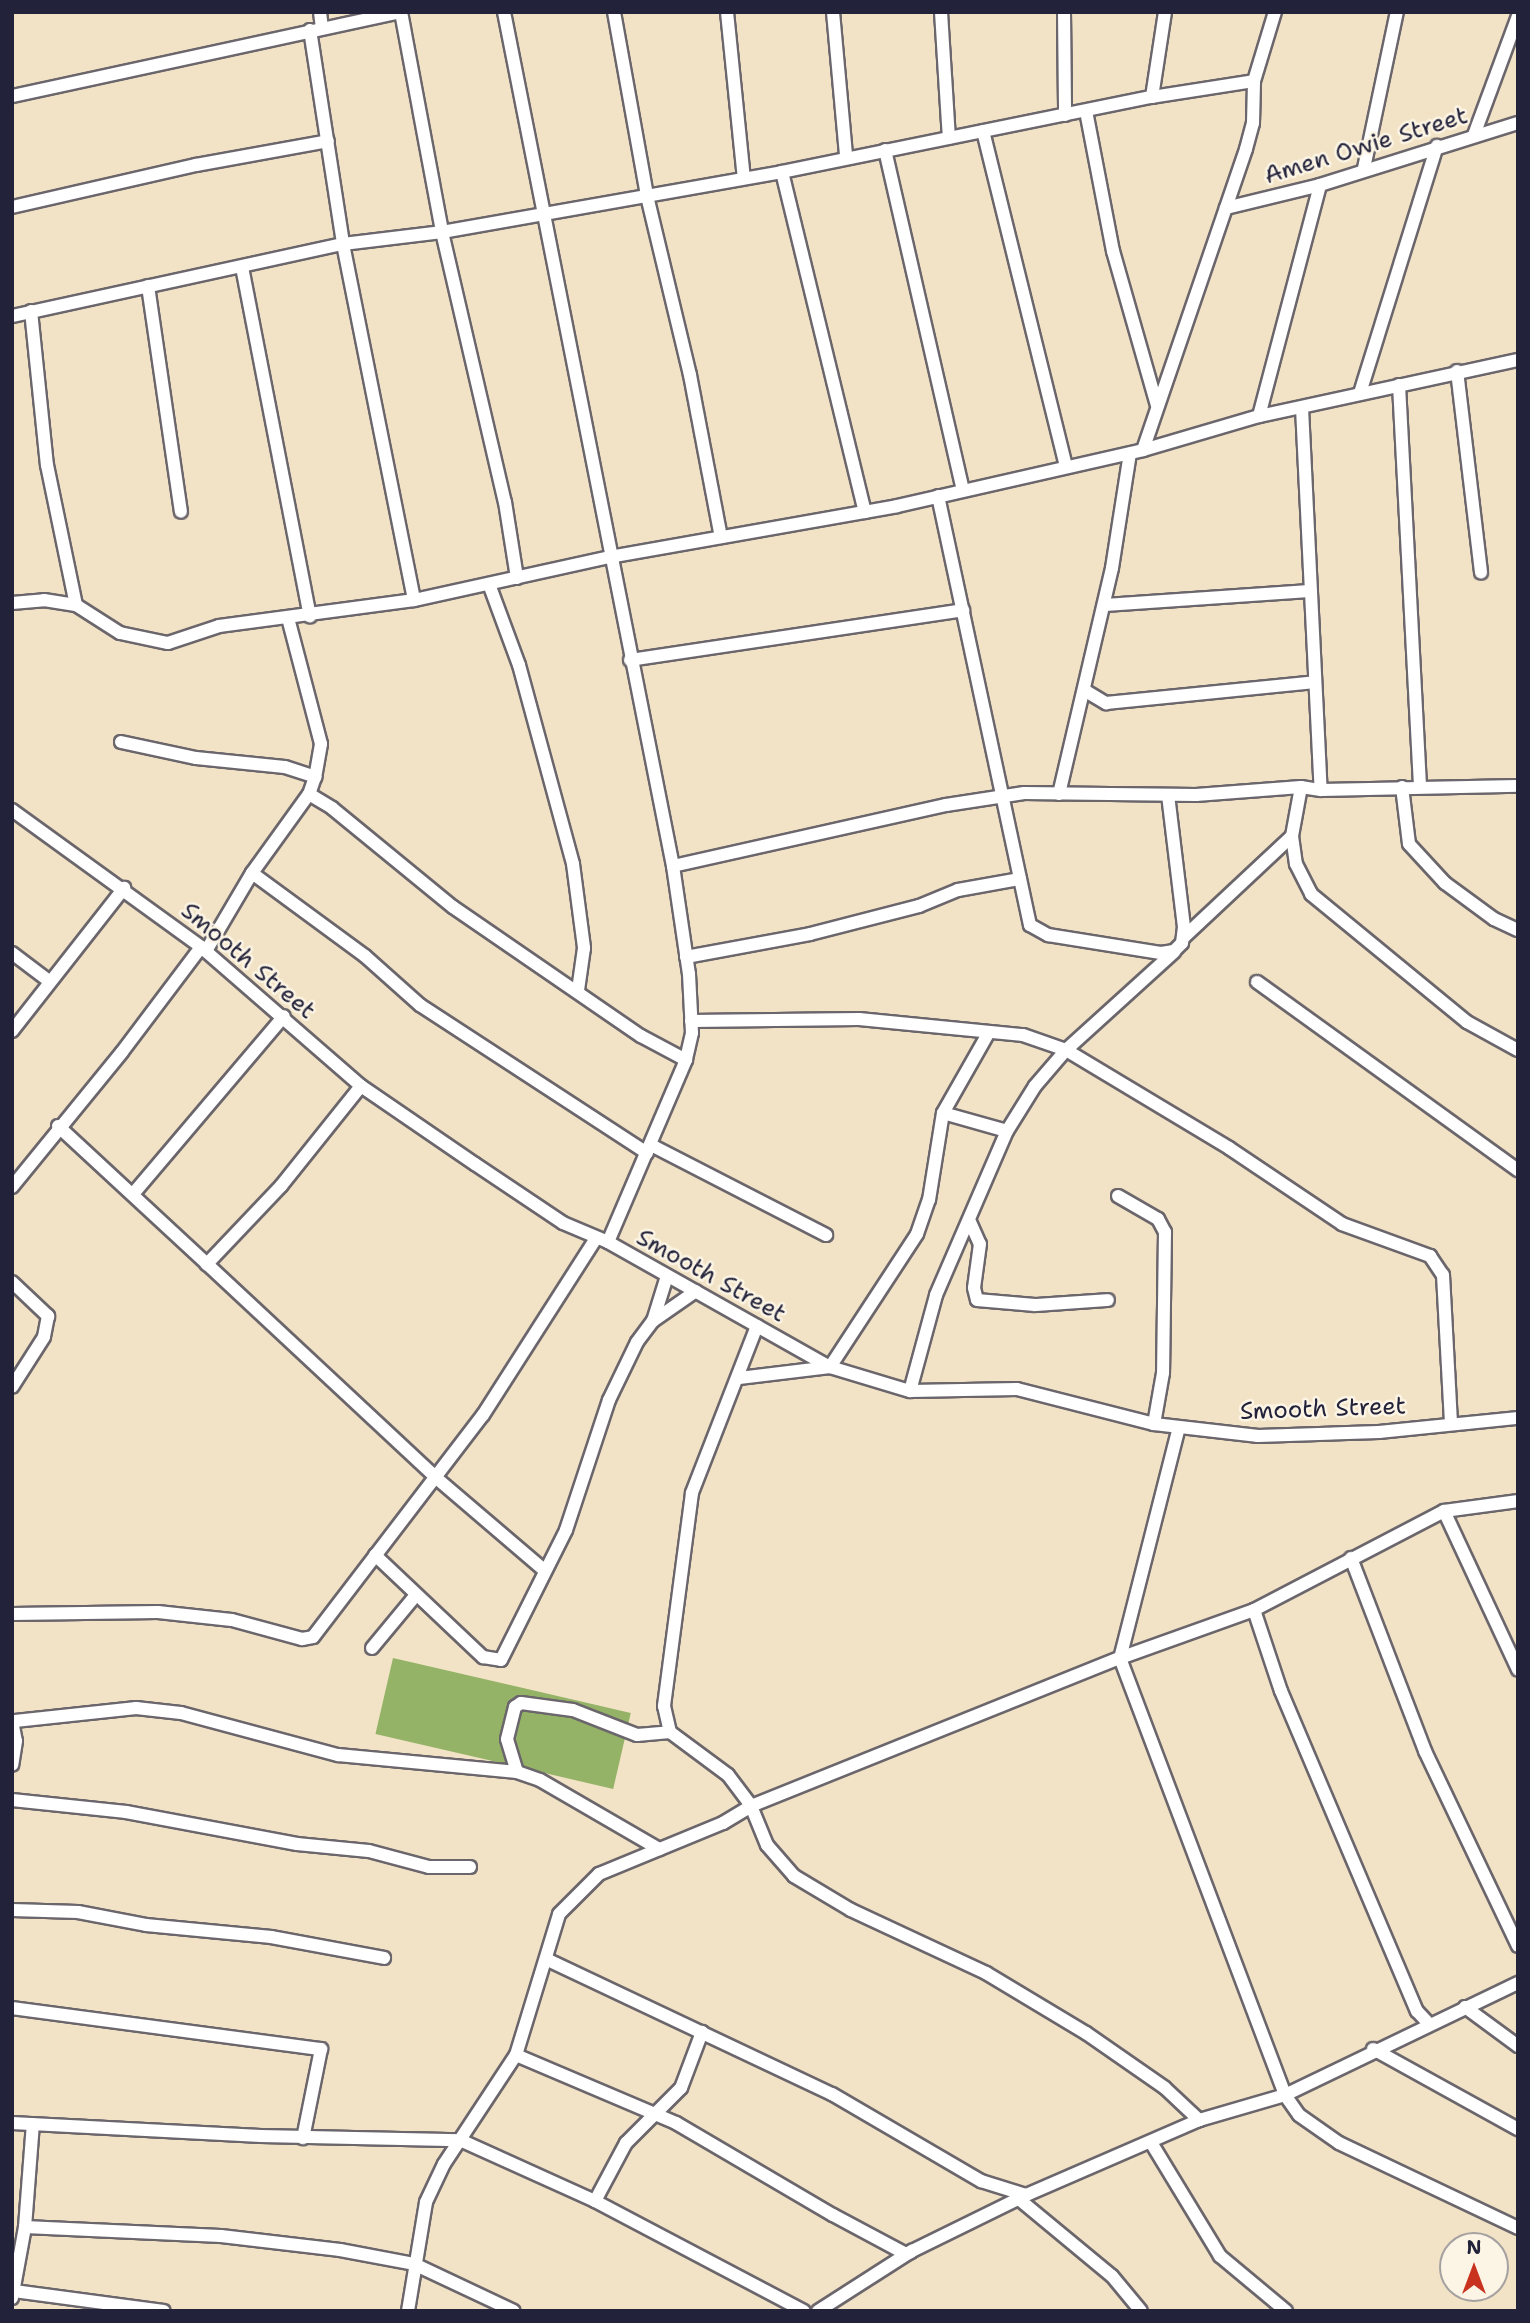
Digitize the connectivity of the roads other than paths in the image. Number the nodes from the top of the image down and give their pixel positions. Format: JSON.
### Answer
{"nodes":[{"id":1,"x":320,"y":12,"type":"edge"},
{"id":2,"x":401,"y":12,"type":"edge"},
{"id":3,"x":504,"y":12,"type":"edge"},
{"id":4,"x":614,"y":12,"type":"edge"},
{"id":5,"x":727,"y":12,"type":"edge"},
{"id":6,"x":833,"y":12,"type":"edge"},
{"id":7,"x":941,"y":12,"type":"edge"},
{"id":8,"x":1064,"y":12,"type":"edge"},
{"id":9,"x":1165,"y":12,"type":"edge"},
{"id":10,"x":1275,"y":12,"type":"edge"},
{"id":11,"x":1397,"y":12,"type":"edge"},
{"id":12,"x":1518,"y":16,"type":"edge"},
{"id":13,"x":316,"y":29,"type":"junction"},
{"id":14,"x":1254,"y":81,"type":"junction"},
{"id":15,"x":12,"y":96,"type":"edge"},
{"id":16,"x":1152,"y":97,"type":"junction"},
{"id":17,"x":1086,"y":111,"type":"junction"},
{"id":18,"x":1065,"y":115,"type":"junction"},
{"id":19,"x":1518,"y":123,"type":"edge"},
{"id":20,"x":983,"y":131,"type":"junction"},
{"id":21,"x":1474,"y":135,"type":"junction"},
{"id":22,"x":949,"y":138,"type":"junction"},
{"id":23,"x":328,"y":141,"type":"junction"},
{"id":24,"x":1437,"y":146,"type":"junction"},
{"id":25,"x":885,"y":150,"type":"junction"},
{"id":26,"x":846,"y":156,"type":"junction"},
{"id":27,"x":1364,"y":168,"type":"junction"},
{"id":28,"x":782,"y":172,"type":"junction"},
{"id":29,"x":744,"y":178,"type":"junction"},
{"id":30,"x":1320,"y":185,"type":"junction"},
{"id":31,"x":648,"y":196,"type":"junction"},
{"id":32,"x":12,"y":207,"type":"edge"},
{"id":33,"x":1226,"y":208,"type":"junction"},
{"id":34,"x":547,"y":214,"type":"junction"},
{"id":35,"x":442,"y":232,"type":"junction"},
{"id":36,"x":343,"y":244,"type":"junction"},
{"id":37,"x":242,"y":267,"type":"junction"},
{"id":38,"x":148,"y":286,"type":"junction"},
{"id":39,"x":31,"y":311,"type":"junction"},
{"id":40,"x":12,"y":316,"type":"edge"},
{"id":41,"x":1518,"y":360,"type":"edge"},
{"id":42,"x":1457,"y":372,"type":"junction"},
{"id":43,"x":1399,"y":385,"type":"junction"},
{"id":44,"x":1360,"y":393,"type":"junction"},
{"id":45,"x":1157,"y":405,"type":"junction"},
{"id":46,"x":1302,"y":408,"type":"junction"},
{"id":47,"x":1259,"y":416,"type":"junction"},
{"id":48,"x":1137,"y":451,"type":"junction"},
{"id":49,"x":1066,"y":466,"type":"junction"},
{"id":50,"x":963,"y":490,"type":"junction"},
{"id":51,"x":938,"y":496,"type":"junction"},
{"id":52,"x":181,"y":512,"type":"dead end"},
{"id":53,"x":865,"y":512,"type":"junction"},
{"id":54,"x":721,"y":537,"type":"junction"},
{"id":55,"x":609,"y":557,"type":"junction"},
{"id":56,"x":1481,"y":573,"type":"dead end"},
{"id":57,"x":517,"y":578,"type":"junction"},
{"id":58,"x":489,"y":584,"type":"junction"},
{"id":59,"x":1311,"y":592,"type":"junction"},
{"id":60,"x":414,"y":600,"type":"junction"},
{"id":61,"x":12,"y":603,"type":"edge"},
{"id":62,"x":1104,"y":605,"type":"junction"},
{"id":63,"x":76,"y":606,"type":"junction"},
{"id":64,"x":962,"y":610,"type":"junction"},
{"id":65,"x":310,"y":616,"type":"junction"},
{"id":66,"x":288,"y":618,"type":"junction"},
{"id":67,"x":630,"y":660,"type":"junction"},
{"id":68,"x":1315,"y":682,"type":"junction"},
{"id":69,"x":1084,"y":690,"type":"junction"},
{"id":70,"x":121,"y":742,"type":"dead end"},
{"id":71,"x":315,"y":777,"type":"junction"},
{"id":72,"x":1420,"y":786,"type":"junction"},
{"id":73,"x":1518,"y":786,"type":"edge"},
{"id":74,"x":1301,"y":787,"type":"junction"},
{"id":75,"x":1402,"y":787,"type":"junction"},
{"id":76,"x":1321,"y":790,"type":"junction"},
{"id":77,"x":309,"y":794,"type":"junction"},
{"id":78,"x":1059,"y":794,"type":"junction"},
{"id":79,"x":1168,"y":795,"type":"junction"},
{"id":80,"x":1003,"y":796,"type":"junction"},
{"id":81,"x":12,"y":810,"type":"edge"},
{"id":82,"x":1292,"y":836,"type":"junction"},
{"id":83,"x":673,"y":866,"type":"junction"},
{"id":84,"x":252,"y":873,"type":"junction"},
{"id":85,"x":1020,"y":879,"type":"junction"},
{"id":86,"x":124,"y":888,"type":"junction"},
{"id":87,"x":1518,"y":930,"type":"edge"},
{"id":88,"x":1184,"y":937,"type":"junction"},
{"id":89,"x":203,"y":949,"type":"junction"},
{"id":90,"x":1174,"y":951,"type":"junction"},
{"id":91,"x":12,"y":953,"type":"edge"},
{"id":92,"x":686,"y":957,"type":"junction"},
{"id":93,"x":49,"y":981,"type":"junction"},
{"id":94,"x":1257,"y":982,"type":"dead end"},
{"id":95,"x":578,"y":990,"type":"junction"},
{"id":96,"x":284,"y":1016,"type":"junction"},
{"id":97,"x":691,"y":1021,"type":"junction"},
{"id":98,"x":12,"y":1031,"type":"edge"},
{"id":99,"x":989,"y":1032,"type":"junction"},
{"id":100,"x":1066,"y":1051,"type":"junction"},
{"id":101,"x":1518,"y":1051,"type":"edge"},
{"id":102,"x":686,"y":1060,"type":"junction"},
{"id":103,"x":361,"y":1086,"type":"junction"},
{"id":104,"x":943,"y":1113,"type":"junction"},
{"id":105,"x":58,"y":1126,"type":"junction"},
{"id":106,"x":1007,"y":1131,"type":"junction"},
{"id":107,"x":649,"y":1149,"type":"junction"},
{"id":108,"x":1518,"y":1170,"type":"edge"},
{"id":109,"x":12,"y":1187,"type":"edge"},
{"id":110,"x":133,"y":1194,"type":"junction"},
{"id":111,"x":1118,"y":1196,"type":"dead end"},
{"id":112,"x":970,"y":1222,"type":"junction"},
{"id":113,"x":826,"y":1235,"type":"dead end"},
{"id":114,"x":601,"y":1241,"type":"junction"},
{"id":115,"x":208,"y":1264,"type":"junction"},
{"id":116,"x":667,"y":1276,"type":"junction"},
{"id":117,"x":12,"y":1282,"type":"edge"},
{"id":118,"x":695,"y":1291,"type":"junction"},
{"id":119,"x":1108,"y":1300,"type":"dead end"},
{"id":120,"x":653,"y":1321,"type":"junction"},
{"id":121,"x":757,"y":1326,"type":"junction"},
{"id":122,"x":830,"y":1367,"type":"junction"},
{"id":123,"x":739,"y":1378,"type":"junction"},
{"id":124,"x":12,"y":1387,"type":"edge"},
{"id":125,"x":910,"y":1391,"type":"junction"},
{"id":126,"x":1518,"y":1418,"type":"edge"},
{"id":127,"x":1451,"y":1423,"type":"junction"},
{"id":128,"x":1154,"y":1424,"type":"junction"},
{"id":129,"x":1178,"y":1427,"type":"junction"},
{"id":130,"x":435,"y":1476,"type":"junction"},
{"id":131,"x":1518,"y":1501,"type":"edge"},
{"id":132,"x":1444,"y":1511,"type":"junction"},
{"id":133,"x":375,"y":1555,"type":"junction"},
{"id":134,"x":1351,"y":1558,"type":"junction"},
{"id":135,"x":542,"y":1569,"type":"junction"},
{"id":136,"x":416,"y":1595,"type":"junction"},
{"id":137,"x":1254,"y":1610,"type":"junction"},
{"id":138,"x":12,"y":1614,"type":"edge"},
{"id":139,"x":372,"y":1648,"type":"dead end"},
{"id":140,"x":1120,"y":1658,"type":"junction"},
{"id":141,"x":1518,"y":1670,"type":"edge"},
{"id":142,"x":14,"y":1721,"type":"edge"},
{"id":143,"x":670,"y":1732,"type":"junction"},
{"id":144,"x":12,"y":1765,"type":"edge"},
{"id":145,"x":517,"y":1772,"type":"junction"},
{"id":146,"x":12,"y":1800,"type":"edge"},
{"id":147,"x":751,"y":1806,"type":"junction"},
{"id":148,"x":659,"y":1849,"type":"junction"},
{"id":149,"x":470,"y":1867,"type":"dead end"},
{"id":150,"x":12,"y":1910,"type":"edge"},
{"id":151,"x":1518,"y":1946,"type":"edge"},
{"id":152,"x":384,"y":1958,"type":"dead end"},
{"id":153,"x":548,"y":1960,"type":"junction"},
{"id":154,"x":1518,"y":1983,"type":"edge"},
{"id":155,"x":1465,"y":2007,"type":"junction"},
{"id":156,"x":12,"y":2008,"type":"edge"},
{"id":157,"x":1429,"y":2024,"type":"junction"},
{"id":158,"x":702,"y":2032,"type":"junction"},
{"id":159,"x":1518,"y":2046,"type":"edge"},
{"id":160,"x":1373,"y":2049,"type":"junction"},
{"id":161,"x":516,"y":2055,"type":"junction"},
{"id":162,"x":1285,"y":2095,"type":"junction"},
{"id":163,"x":657,"y":2114,"type":"junction"},
{"id":164,"x":1199,"y":2120,"type":"junction"},
{"id":165,"x":12,"y":2123,"type":"edge"},
{"id":166,"x":33,"y":2124,"type":"junction"},
{"id":167,"x":1518,"y":2129,"type":"edge"},
{"id":168,"x":303,"y":2138,"type":"junction"},
{"id":169,"x":460,"y":2140,"type":"junction"},
{"id":170,"x":1152,"y":2144,"type":"junction"},
{"id":171,"x":1023,"y":2198,"type":"junction"},
{"id":172,"x":595,"y":2202,"type":"junction"},
{"id":173,"x":25,"y":2227,"type":"junction"},
{"id":174,"x":1518,"y":2228,"type":"edge"},
{"id":175,"x":912,"y":2251,"type":"junction"},
{"id":176,"x":414,"y":2264,"type":"junction"},
{"id":177,"x":13,"y":2294,"type":"edge"},
{"id":178,"x":164,"y":2311,"type":"edge"},
{"id":179,"x":408,"y":2311,"type":"edge"},
{"id":180,"x":514,"y":2311,"type":"edge"},
{"id":181,"x":804,"y":2311,"type":"edge"},
{"id":182,"x":818,"y":2311,"type":"edge"},
{"id":183,"x":1140,"y":2311,"type":"edge"},
{"id":184,"x":1286,"y":2311,"type":"edge"}],
"edges":[{"from":1,"to":13,"type":"street"},
{"from":2,"to":13,"type":"street"},
{"from":2,"to":35,"type":"street"},
{"from":3,"to":34,"type":"street"},
{"from":4,"to":31,"type":"street"},
{"from":5,"to":29,"type":"street"},
{"from":6,"to":26,"type":"street"},
{"from":7,"to":22,"type":"street"},
{"from":8,"to":18,"type":"street"},
{"from":9,"to":16,"type":"street"},
{"from":10,"to":14,"type":"street"},
{"from":11,"to":27,"type":"street"},
{"from":12,"to":21,"type":"street"},
{"from":13,"to":15,"type":"street"},
{"from":13,"to":23,"type":"street"},
{"from":14,"to":16,"type":"street"},
{"from":14,"to":33,"type":"street"},
{"from":16,"to":17,"type":"street"},
{"from":17,"to":18,"type":"street"},
{"from":17,"to":45,"type":"street"},
{"from":18,"to":20,"type":"street"},
{"from":19,"to":21,"type":"street","name":"Amen Owie Street"},
{"from":20,"to":22,"type":"street"},
{"from":20,"to":49,"type":"street"},
{"from":21,"to":24,"type":"street","name":"Amen Owie Street"},
{"from":22,"to":25,"type":"street"},
{"from":23,"to":32,"type":"street"},
{"from":23,"to":36,"type":"street"},
{"from":24,"to":27,"type":"street","name":"Amen Owie Street"},
{"from":24,"to":44,"type":"street"},
{"from":25,"to":26,"type":"street"},
{"from":25,"to":50,"type":"street"},
{"from":26,"to":28,"type":"street"},
{"from":27,"to":30,"type":"street","name":"Amen Owie Street"},
{"from":28,"to":29,"type":"street"},
{"from":28,"to":53,"type":"street"},
{"from":29,"to":31,"type":"street"},
{"from":30,"to":33,"type":"street","name":"Amen Owie Street"},
{"from":30,"to":47,"type":"street"},
{"from":31,"to":34,"type":"street"},
{"from":31,"to":54,"type":"street"},
{"from":33,"to":45,"type":"street"},
{"from":34,"to":35,"type":"street"},
{"from":34,"to":55,"type":"street"},
{"from":35,"to":36,"type":"street"},
{"from":35,"to":57,"type":"street"},
{"from":36,"to":37,"type":"street"},
{"from":36,"to":60,"type":"street"},
{"from":37,"to":38,"type":"street"},
{"from":37,"to":65,"type":"street"},
{"from":38,"to":39,"type":"street"},
{"from":38,"to":52,"type":"street"},
{"from":39,"to":40,"type":"street"},
{"from":39,"to":63,"type":"street"},
{"from":41,"to":42,"type":"street"},
{"from":42,"to":43,"type":"street"},
{"from":42,"to":56,"type":"street"},
{"from":43,"to":44,"type":"street"},
{"from":43,"to":72,"type":"street"},
{"from":44,"to":46,"type":"street"},
{"from":45,"to":48,"type":"street"},
{"from":46,"to":47,"type":"street"},
{"from":46,"to":59,"type":"street"},
{"from":47,"to":48,"type":"street"},
{"from":48,"to":49,"type":"street"},
{"from":48,"to":62,"type":"street"},
{"from":49,"to":50,"type":"street"},
{"from":50,"to":51,"type":"street"},
{"from":51,"to":53,"type":"street"},
{"from":51,"to":64,"type":"street"},
{"from":53,"to":54,"type":"street"},
{"from":54,"to":55,"type":"street"},
{"from":55,"to":57,"type":"street"},
{"from":55,"to":67,"type":"street"},
{"from":57,"to":58,"type":"street"},
{"from":58,"to":60,"type":"street"},
{"from":58,"to":95,"type":"street"},
{"from":59,"to":62,"type":"street"},
{"from":59,"to":68,"type":"street"},
{"from":60,"to":65,"type":"street"},
{"from":61,"to":63,"type":"street"},
{"from":62,"to":69,"type":"street"},
{"from":63,"to":66,"type":"street"},
{"from":64,"to":67,"type":"street"},
{"from":64,"to":80,"type":"street"},
{"from":65,"to":66,"type":"street"},
{"from":66,"to":71,"type":"street"},
{"from":67,"to":83,"type":"street"},
{"from":68,"to":69,"type":"street"},
{"from":68,"to":76,"type":"street"},
{"from":69,"to":78,"type":"street"},
{"from":70,"to":71,"type":"street"},
{"from":71,"to":77,"type":"street"},
{"from":72,"to":73,"type":"street"},
{"from":72,"to":75,"type":"street"},
{"from":74,"to":76,"type":"street"},
{"from":74,"to":79,"type":"street"},
{"from":74,"to":82,"type":"street"},
{"from":75,"to":76,"type":"street"},
{"from":75,"to":87,"type":"street"},
{"from":77,"to":84,"type":"street"},
{"from":77,"to":95,"type":"street"},
{"from":78,"to":79,"type":"street"},
{"from":78,"to":80,"type":"street"},
{"from":79,"to":88,"type":"street"},
{"from":80,"to":83,"type":"street"},
{"from":80,"to":85,"type":"street"},
{"from":81,"to":86,"type":"street","name":"Smooth Street"},
{"from":82,"to":88,"type":"street"},
{"from":82,"to":101,"type":"street"},
{"from":83,"to":92,"type":"street"},
{"from":84,"to":89,"type":"street"},
{"from":84,"to":107,"type":"street"},
{"from":85,"to":90,"type":"street"},
{"from":85,"to":92,"type":"street"},
{"from":86,"to":89,"type":"street","name":"Smooth Street"},
{"from":86,"to":93,"type":"street"},
{"from":88,"to":90,"type":"street"},
{"from":89,"to":96,"type":"street","name":"Smooth Street"},
{"from":89,"to":105,"type":"street"},
{"from":90,"to":100,"type":"street"},
{"from":91,"to":93,"type":"street"},
{"from":92,"to":97,"type":"street"},
{"from":93,"to":98,"type":"street"},
{"from":94,"to":108,"type":"street"},
{"from":95,"to":102,"type":"street"},
{"from":96,"to":103,"type":"street","name":"Smooth Street"},
{"from":96,"to":110,"type":"street"},
{"from":97,"to":99,"type":"street"},
{"from":97,"to":102,"type":"street"},
{"from":99,"to":100,"type":"street"},
{"from":99,"to":104,"type":"street"},
{"from":100,"to":106,"type":"street"},
{"from":100,"to":127,"type":"street"},
{"from":102,"to":107,"type":"street"},
{"from":103,"to":114,"type":"street","name":"Smooth Street"},
{"from":103,"to":115,"type":"street"},
{"from":104,"to":106,"type":"street"},
{"from":104,"to":122,"type":"street"},
{"from":105,"to":109,"type":"street"},
{"from":105,"to":110,"type":"street"},
{"from":106,"to":112,"type":"street"},
{"from":107,"to":113,"type":"street"},
{"from":107,"to":114,"type":"street"},
{"from":110,"to":115,"type":"street"},
{"from":111,"to":128,"type":"street"},
{"from":112,"to":119,"type":"street"},
{"from":112,"to":125,"type":"street"},
{"from":114,"to":116,"type":"street","name":"Smooth Street"},
{"from":114,"to":130,"type":"street"},
{"from":115,"to":130,"type":"street"},
{"from":116,"to":118,"type":"street","name":"Smooth Street"},
{"from":116,"to":120,"type":"street"},
{"from":117,"to":124,"type":"street"},
{"from":118,"to":120,"type":"street"},
{"from":118,"to":121,"type":"street","name":"Smooth Street"},
{"from":120,"to":135,"type":"street"},
{"from":121,"to":122,"type":"street","name":"Smooth Street"},
{"from":121,"to":123,"type":"street"},
{"from":122,"to":123,"type":"street"},
{"from":122,"to":125,"type":"street","name":"Smooth Street"},
{"from":123,"to":143,"type":"street"},
{"from":125,"to":128,"type":"street","name":"Smooth Street"},
{"from":126,"to":127,"type":"street","name":"Smooth Street"},
{"from":127,"to":129,"type":"street","name":"Smooth Street"},
{"from":128,"to":129,"type":"street","name":"Smooth Street"},
{"from":129,"to":140,"type":"street"},
{"from":130,"to":133,"type":"street"},
{"from":130,"to":135,"type":"street"},
{"from":131,"to":132,"type":"street"},
{"from":132,"to":134,"type":"street"},
{"from":132,"to":141,"type":"street"},
{"from":133,"to":136,"type":"street"},
{"from":133,"to":138,"type":"street"},
{"from":134,"to":137,"type":"street"},
{"from":134,"to":151,"type":"street"},
{"from":135,"to":136,"type":"street"},
{"from":136,"to":139,"type":"street"},
{"from":137,"to":140,"type":"street"},
{"from":137,"to":157,"type":"street"},
{"from":140,"to":147,"type":"street"},
{"from":140,"to":162,"type":"street"},
{"from":142,"to":144,"type":"street"},
{"from":142,"to":145,"type":"street"},
{"from":143,"to":145,"type":"street"},
{"from":143,"to":147,"type":"street"},
{"from":145,"to":148,"type":"street"},
{"from":146,"to":149,"type":"street"},
{"from":147,"to":148,"type":"street"},
{"from":147,"to":164,"type":"street"},
{"from":148,"to":153,"type":"street"},
{"from":150,"to":152,"type":"street"},
{"from":153,"to":158,"type":"street"},
{"from":153,"to":161,"type":"street"},
{"from":154,"to":155,"type":"street"},
{"from":155,"to":157,"type":"street"},
{"from":155,"to":159,"type":"street"},
{"from":156,"to":168,"type":"street"},
{"from":157,"to":160,"type":"street"},
{"from":158,"to":163,"type":"street"},
{"from":158,"to":171,"type":"street"},
{"from":160,"to":162,"type":"street"},
{"from":160,"to":167,"type":"street"},
{"from":161,"to":163,"type":"street"},
{"from":161,"to":169,"type":"street"},
{"from":162,"to":164,"type":"street"},
{"from":162,"to":174,"type":"street"},
{"from":163,"to":172,"type":"street"},
{"from":163,"to":175,"type":"street"},
{"from":164,"to":170,"type":"street"},
{"from":165,"to":166,"type":"street"},
{"from":166,"to":168,"type":"street"},
{"from":166,"to":173,"type":"street"},
{"from":168,"to":169,"type":"street"},
{"from":169,"to":172,"type":"street"},
{"from":169,"to":176,"type":"street"},
{"from":170,"to":171,"type":"street"},
{"from":170,"to":184,"type":"street"},
{"from":171,"to":175,"type":"street"},
{"from":171,"to":183,"type":"street"},
{"from":172,"to":181,"type":"street"},
{"from":173,"to":176,"type":"street"},
{"from":173,"to":177,"type":"street"},
{"from":175,"to":182,"type":"street"},
{"from":176,"to":179,"type":"street"},
{"from":176,"to":180,"type":"street"},
{"from":177,"to":178,"type":"street"}]}
